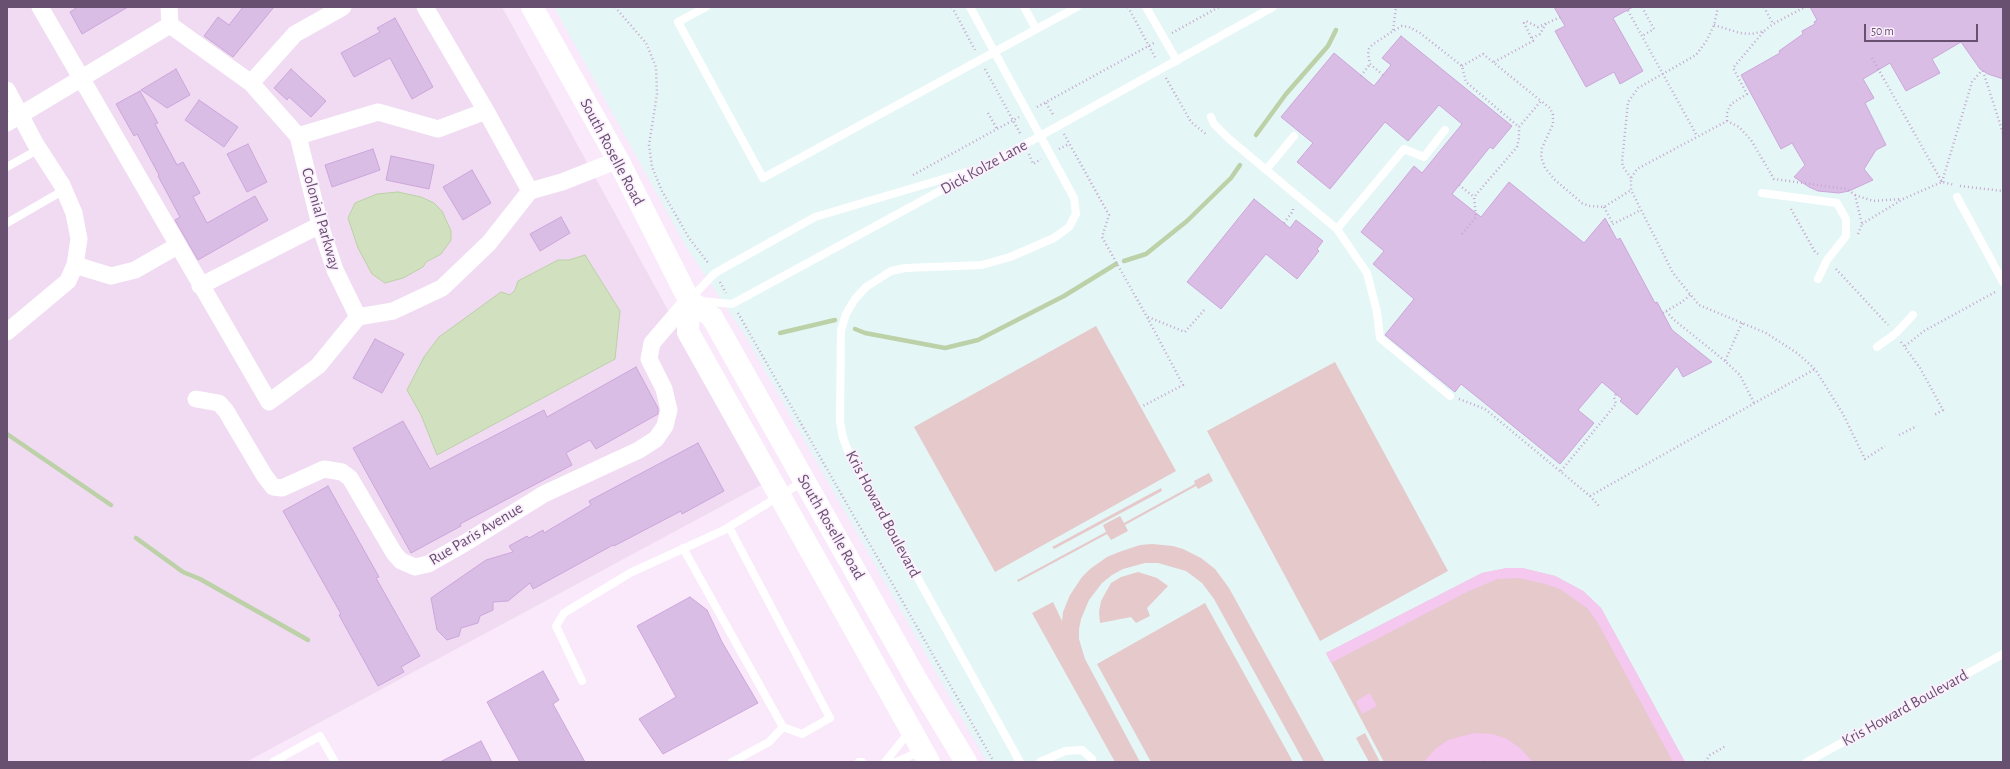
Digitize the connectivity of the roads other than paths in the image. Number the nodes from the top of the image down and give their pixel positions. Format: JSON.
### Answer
{"nodes":[{"id":1,"x":40,"y":7,"type":"edge"},
{"id":2,"x":169,"y":7,"type":"edge"},
{"id":3,"x":343,"y":7,"type":"edge"},
{"id":4,"x":425,"y":7,"type":"edge"},
{"id":5,"x":532,"y":7,"type":"edge"},
{"id":6,"x":706,"y":7,"type":"edge"},
{"id":7,"x":970,"y":7,"type":"edge"},
{"id":8,"x":1024,"y":7,"type":"edge"},
{"id":9,"x":1077,"y":7,"type":"edge"},
{"id":10,"x":1146,"y":7,"type":"edge"},
{"id":11,"x":1273,"y":7,"type":"edge"},
{"id":12,"x":170,"y":25,"type":"junction"},
{"id":13,"x":1036,"y":29,"type":"junction"},
{"id":14,"x":995,"y":51,"type":"junction"},
{"id":15,"x":1177,"y":61,"type":"junction"},
{"id":16,"x":81,"y":78,"type":"junction"},
{"id":17,"x":251,"y":83,"type":"junction"},
{"id":18,"x":7,"y":90,"type":"edge"},
{"id":19,"x":486,"y":111,"type":"junction"},
{"id":20,"x":1211,"y":117,"type":"dead end"},
{"id":21,"x":14,"y":119,"type":"edge"},
{"id":22,"x":1445,"y":130,"type":"dead end"},
{"id":23,"x":1042,"y":135,"type":"junction"},
{"id":24,"x":298,"y":136,"type":"junction"},
{"id":25,"x":1294,"y":136,"type":"dead end"},
{"id":26,"x":39,"y":149,"type":"junction"},
{"id":27,"x":618,"y":160,"type":"junction"},
{"id":28,"x":7,"y":167,"type":"edge"},
{"id":29,"x":984,"y":168,"type":"junction"},
{"id":30,"x":1266,"y":170,"type":"junction"},
{"id":31,"x":64,"y":190,"type":"junction"},
{"id":32,"x":530,"y":191,"type":"junction"},
{"id":33,"x":1762,"y":193,"type":"dead end"},
{"id":34,"x":1957,"y":197,"type":"dead end"},
{"id":35,"x":7,"y":223,"type":"edge"},
{"id":36,"x":320,"y":225,"type":"junction"},
{"id":37,"x":1337,"y":229,"type":"junction"},
{"id":38,"x":177,"y":246,"type":"junction"},
{"id":39,"x":75,"y":265,"type":"junction"},
{"id":40,"x":1818,"y":279,"type":"dead end"},
{"id":41,"x":2003,"y":282,"type":"edge"},
{"id":42,"x":200,"y":286,"type":"junction"},
{"id":43,"x":689,"y":300,"type":"junction"},
{"id":44,"x":1913,"y":316,"type":"dead end"},
{"id":45,"x":358,"y":317,"type":"junction"},
{"id":46,"x":7,"y":332,"type":"edge"},
{"id":47,"x":1877,"y":347,"type":"dead end"},
{"id":48,"x":1450,"y":396,"type":"road end"},
{"id":49,"x":196,"y":399,"type":"dead end"},
{"id":50,"x":805,"y":480,"type":"junction"},
{"id":51,"x":780,"y":496,"type":"junction"},
{"id":52,"x":729,"y":527,"type":"junction"},
{"id":53,"x":683,"y":548,"type":"junction"},
{"id":54,"x":2003,"y":654,"type":"edge"},
{"id":55,"x":582,"y":680,"type":"dead end"},
{"id":56,"x":782,"y":727,"type":"junction"},
{"id":57,"x":910,"y":731,"type":"junction"},
{"id":58,"x":926,"y":756,"type":"edge"},
{"id":59,"x":1092,"y":759,"type":"dead end"},
{"id":60,"x":273,"y":762,"type":"edge"},
{"id":61,"x":334,"y":762,"type":"edge"},
{"id":62,"x":732,"y":762,"type":"edge"},
{"id":63,"x":858,"y":762,"type":"edge"},
{"id":64,"x":862,"y":762,"type":"edge"},
{"id":65,"x":886,"y":762,"type":"edge"},
{"id":66,"x":966,"y":762,"type":"edge"},
{"id":67,"x":1020,"y":762,"type":"edge"},
{"id":68,"x":1040,"y":762,"type":"edge"},
{"id":69,"x":1807,"y":762,"type":"edge"}],
"edges":[{"from":1,"to":16,"type":"street"},
{"from":2,"to":12,"type":"street"},
{"from":3,"to":17,"type":"street"},
{"from":4,"to":19,"type":"street"},
{"from":5,"to":27,"type":"main road","name":"South Roselle Road"},
{"from":6,"to":14,"type":"lane"},
{"from":7,"to":14,"type":"lane","name":"Kris Howard Boulevard"},
{"from":8,"to":13,"type":"lane"},
{"from":9,"to":13,"type":"lane"},
{"from":10,"to":15,"type":"lane"},
{"from":11,"to":15,"type":"lane","name":"Dick Kolze Lane"},
{"from":12,"to":16,"type":"street"},
{"from":12,"to":17,"type":"street","name":"Colonial Parkway"},
{"from":13,"to":14,"type":"lane"},
{"from":14,"to":23,"type":"lane","name":"Kris Howard Boulevard"},
{"from":15,"to":23,"type":"lane","name":"Dick Kolze Lane"},
{"from":16,"to":21,"type":"street"},
{"from":16,"to":38,"type":"street"},
{"from":17,"to":24,"type":"street","name":"Colonial Parkway"},
{"from":18,"to":21,"type":"street"},
{"from":19,"to":24,"type":"street"},
{"from":19,"to":32,"type":"street"},
{"from":20,"to":30,"type":"lane"},
{"from":21,"to":26,"type":"street"},
{"from":22,"to":37,"type":"lane"},
{"from":23,"to":29,"type":"lane","name":"Dick Kolze Lane"},
{"from":23,"to":67,"type":"lane","name":"Kris Howard Boulevard"},
{"from":24,"to":36,"type":"street","name":"Colonial Parkway"},
{"from":25,"to":30,"type":"lane"},
{"from":26,"to":28,"type":"lane"},
{"from":26,"to":31,"type":"street"},
{"from":27,"to":32,"type":"street"},
{"from":27,"to":43,"type":"main road","name":"South Roselle Road"},
{"from":29,"to":43,"type":"lane"},
{"from":29,"to":43,"type":"lane","name":"Dick Kolze Lane"},
{"from":30,"to":37,"type":"lane"},
{"from":31,"to":35,"type":"lane"},
{"from":31,"to":39,"type":"street"},
{"from":32,"to":45,"type":"street"},
{"from":33,"to":40,"type":"lane"},
{"from":34,"to":41,"type":"lane"},
{"from":36,"to":42,"type":"street"},
{"from":36,"to":45,"type":"street","name":"Colonial Parkway"},
{"from":37,"to":48,"type":"lane"},
{"from":38,"to":39,"type":"street"},
{"from":38,"to":42,"type":"street"},
{"from":39,"to":46,"type":"street"},
{"from":42,"to":45,"type":"street"},
{"from":43,"to":49,"type":"street","name":"Rue Paris Avenue"},
{"from":43,"to":50,"type":"main road","name":"South Roselle Road"},
{"from":43,"to":51,"type":"main road","name":"South Roselle Road"},
{"from":44,"to":47,"type":"lane"},
{"from":50,"to":51,"type":"lane"},
{"from":50,"to":66,"type":"main road","name":"South Roselle Road"},
{"from":51,"to":52,"type":"lane"},
{"from":51,"to":57,"type":"main road","name":"South Roselle Road"},
{"from":52,"to":53,"type":"lane"},
{"from":52,"to":56,"type":"lane"},
{"from":53,"to":55,"type":"lane"},
{"from":53,"to":56,"type":"lane"},
{"from":54,"to":69,"type":"lane","name":"Kris Howard Boulevard"},
{"from":56,"to":62,"type":"lane"},
{"from":57,"to":58,"type":"main road","name":"South Roselle Road"},
{"from":57,"to":65,"type":"lane"},
{"from":58,"to":65,"type":"lane"},
{"from":59,"to":68,"type":"lane"},
{"from":60,"to":61,"type":"lane"},
{"from":63,"to":64,"type":"lane"}]}
